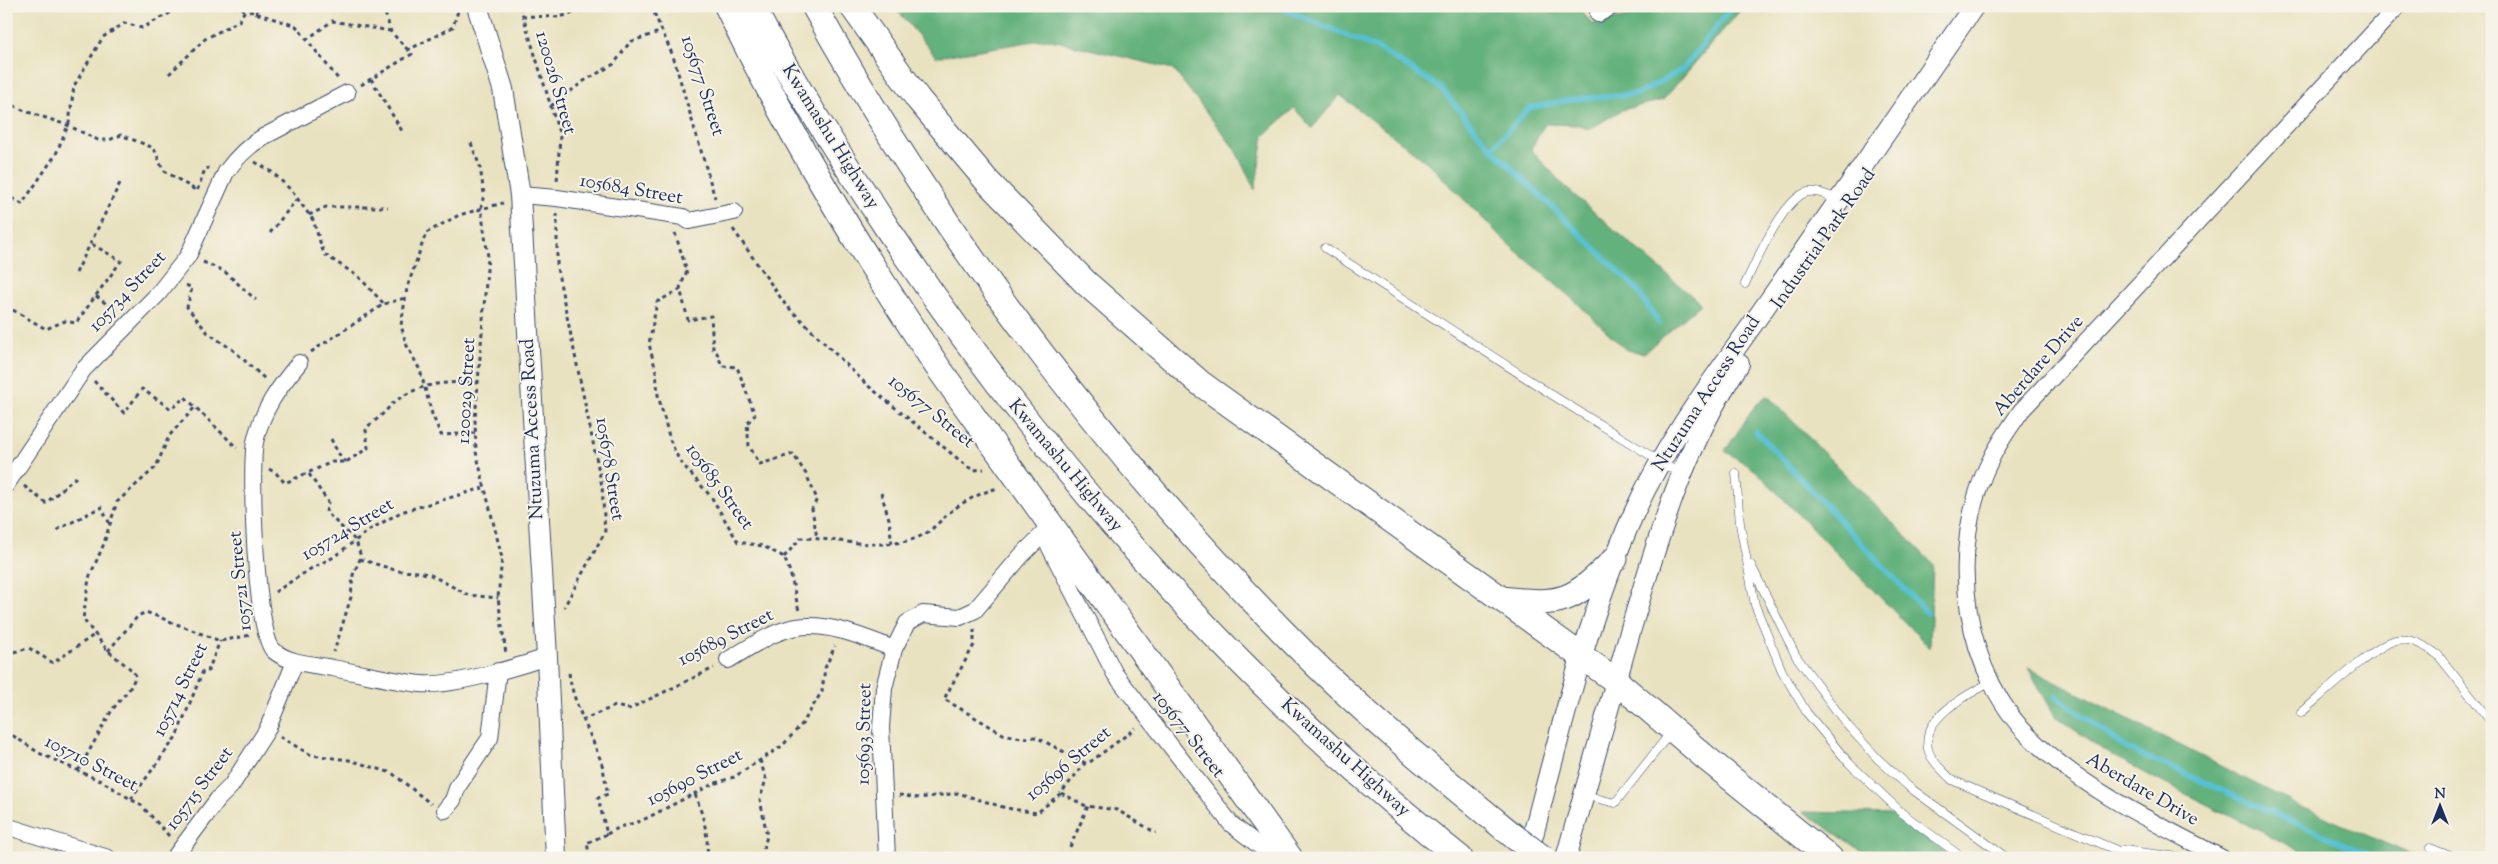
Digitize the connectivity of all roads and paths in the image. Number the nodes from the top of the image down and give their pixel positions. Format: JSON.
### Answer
{"nodes":[{"id":1,"x":183,"y":6,"type":"edge"},
{"id":2,"x":234,"y":6,"type":"edge"},
{"id":3,"x":258,"y":6,"type":"edge"},
{"id":4,"x":383,"y":6,"type":"edge"},
{"id":5,"x":459,"y":6,"type":"edge"},
{"id":6,"x":477,"y":6,"type":"edge"},
{"id":7,"x":520,"y":6,"type":"edge"},
{"id":8,"x":600,"y":6,"type":"edge"},
{"id":9,"x":651,"y":6,"type":"edge"},
{"id":10,"x":727,"y":6,"type":"edge"},
{"id":11,"x":752,"y":6,"type":"edge"},
{"id":12,"x":814,"y":6,"type":"edge"},
{"id":13,"x":852,"y":6,"type":"edge"},
{"id":14,"x":1613,"y":6,"type":"edge"},
{"id":15,"x":1974,"y":6,"type":"edge"},
{"id":16,"x":1984,"y":6,"type":"edge"},
{"id":17,"x":2398,"y":6,"type":"edge"},
{"id":18,"x":244,"y":10,"type":"junction"},
{"id":19,"x":256,"y":14,"type":"junction"},
{"id":20,"x":1598,"y":14,"type":"dead end"},
{"id":21,"x":522,"y":16,"type":"junction"},
{"id":22,"x":390,"y":31,"type":"junction"},
{"id":23,"x":662,"y":31,"type":"junction"},
{"id":24,"x":306,"y":40,"type":"junction"},
{"id":25,"x":408,"y":50,"type":"junction"},
{"id":26,"x":169,"y":74,"type":"dead end"},
{"id":27,"x":371,"y":79,"type":"junction"},
{"id":28,"x":347,"y":92,"type":"junction"},
{"id":29,"x":6,"y":102,"type":"edge"},
{"id":30,"x":552,"y":106,"type":"junction"},
{"id":31,"x":68,"y":125,"type":"junction"},
{"id":32,"x":402,"y":130,"type":"dead end"},
{"id":33,"x":471,"y":143,"type":"dead end"},
{"id":34,"x":237,"y":159,"type":"junction"},
{"id":35,"x":120,"y":183,"type":"dead end"},
{"id":36,"x":520,"y":195,"type":"junction"},
{"id":37,"x":557,"y":198,"type":"junction"},
{"id":38,"x":296,"y":200,"type":"junction"},
{"id":39,"x":1845,"y":200,"type":"junction"},
{"id":40,"x":6,"y":201,"type":"edge"},
{"id":41,"x":388,"y":207,"type":"dead end"},
{"id":42,"x":481,"y":208,"type":"junction"},
{"id":43,"x":729,"y":213,"type":"junction"},
{"id":44,"x":669,"y":214,"type":"junction"},
{"id":45,"x":309,"y":215,"type":"junction"},
{"id":46,"x":270,"y":233,"type":"dead end"},
{"id":47,"x":90,"y":243,"type":"junction"},
{"id":48,"x":1325,"y":248,"type":"dead end"},
{"id":49,"x":188,"y":256,"type":"junction"},
{"id":50,"x":76,"y":273,"type":"dead end"},
{"id":51,"x":170,"y":279,"type":"junction"},
{"id":52,"x":1745,"y":284,"type":"dead end"},
{"id":53,"x":681,"y":290,"type":"junction"},
{"id":54,"x":96,"y":296,"type":"junction"},
{"id":55,"x":405,"y":298,"type":"junction"},
{"id":56,"x":256,"y":300,"type":"dead end"},
{"id":57,"x":384,"y":304,"type":"junction"},
{"id":58,"x":6,"y":306,"type":"edge"},
{"id":59,"x":128,"y":321,"type":"junction"},
{"id":60,"x":299,"y":363,"type":"joint"},
{"id":61,"x":83,"y":370,"type":"junction"},
{"id":62,"x":477,"y":383,"type":"junction"},
{"id":63,"x":423,"y":386,"type":"junction"},
{"id":64,"x":277,"y":389,"type":"junction"},
{"id":65,"x":195,"y":407,"type":"junction"},
{"id":66,"x":475,"y":433,"type":"junction"},
{"id":67,"x":332,"y":439,"type":"dead end"},
{"id":68,"x":1660,"y":461,"type":"junction"},
{"id":69,"x":346,"y":462,"type":"junction"},
{"id":70,"x":253,"y":463,"type":"junction"},
{"id":71,"x":1736,"y":473,"type":"dead end"},
{"id":72,"x":309,"y":474,"type":"junction"},
{"id":73,"x":990,"y":474,"type":"dead end"},
{"id":74,"x":1682,"y":475,"type":"junction"},
{"id":75,"x":76,"y":477,"type":"dead end"},
{"id":76,"x":9,"y":481,"type":"edge"},
{"id":77,"x":484,"y":488,"type":"junction"},
{"id":78,"x":1000,"y":488,"type":"dead end"},
{"id":79,"x":880,"y":493,"type":"dead end"},
{"id":80,"x":110,"y":524,"type":"junction"},
{"id":81,"x":1048,"y":529,"type":"junction"},
{"id":82,"x":57,"y":530,"type":"dead end"},
{"id":83,"x":817,"y":538,"type":"junction"},
{"id":84,"x":356,"y":541,"type":"junction"},
{"id":85,"x":892,"y":545,"type":"junction"},
{"id":86,"x":1747,"y":556,"type":"junction"},
{"id":87,"x":784,"y":557,"type":"junction"},
{"id":88,"x":360,"y":559,"type":"junction"},
{"id":89,"x":1615,"y":559,"type":"junction"},
{"id":90,"x":260,"y":595,"type":"junction"},
{"id":91,"x":498,"y":598,"type":"junction"},
{"id":92,"x":1502,"y":599,"type":"junction"},
{"id":93,"x":563,"y":609,"type":"dead end"},
{"id":94,"x":975,"y":610,"type":"junction"},
{"id":95,"x":802,"y":627,"type":"junction"},
{"id":96,"x":265,"y":632,"type":"junction"},
{"id":97,"x":840,"y":632,"type":"junction"},
{"id":98,"x":94,"y":635,"type":"junction"},
{"id":99,"x":220,"y":641,"type":"junction"},
{"id":100,"x":894,"y":650,"type":"junction"},
{"id":101,"x":108,"y":651,"type":"junction"},
{"id":102,"x":6,"y":654,"type":"edge"},
{"id":103,"x":547,"y":658,"type":"junction"},
{"id":104,"x":1582,"y":658,"type":"junction"},
{"id":105,"x":728,"y":660,"type":"joint"},
{"id":106,"x":295,"y":662,"type":"junction"},
{"id":107,"x":330,"y":667,"type":"junction"},
{"id":108,"x":568,"y":667,"type":"dead end"},
{"id":109,"x":501,"y":670,"type":"junction"},
{"id":110,"x":1616,"y":681,"type":"junction"},
{"id":111,"x":1991,"y":682,"type":"junction"},
{"id":112,"x":2301,"y":712,"type":"dead end"},
{"id":113,"x":1150,"y":718,"type":"junction"},
{"id":114,"x":582,"y":720,"type":"junction"},
{"id":115,"x":2492,"y":723,"type":"edge"},
{"id":116,"x":267,"y":730,"type":"junction"},
{"id":117,"x":1673,"y":730,"type":"junction"},
{"id":118,"x":6,"y":731,"type":"edge"},
{"id":119,"x":760,"y":760,"type":"junction"},
{"id":120,"x":1085,"y":763,"type":"junction"},
{"id":121,"x":78,"y":771,"type":"junction"},
{"id":122,"x":1061,"y":793,"type":"junction"},
{"id":123,"x":695,"y":794,"type":"junction"},
{"id":124,"x":1584,"y":795,"type":"junction"},
{"id":125,"x":884,"y":798,"type":"junction"},
{"id":126,"x":131,"y":799,"type":"junction"},
{"id":127,"x":1088,"y":806,"type":"junction"},
{"id":128,"x":445,"y":810,"type":"joint"},
{"id":129,"x":6,"y":826,"type":"edge"},
{"id":130,"x":1156,"y":833,"type":"dead end"},
{"id":131,"x":607,"y":834,"type":"junction"},
{"id":132,"x":1070,"y":847,"type":"dead end"},
{"id":133,"x":1522,"y":848,"type":"edge"},
{"id":134,"x":2430,"y":848,"type":"dead end"},
{"id":135,"x":2114,"y":849,"type":"junction"},
{"id":136,"x":177,"y":853,"type":"edge"},
{"id":137,"x":108,"y":858,"type":"edge"},
{"id":138,"x":556,"y":858,"type":"edge"},
{"id":139,"x":590,"y":858,"type":"edge"},
{"id":140,"x":707,"y":858,"type":"edge"},
{"id":141,"x":762,"y":858,"type":"edge"},
{"id":142,"x":887,"y":858,"type":"edge"},
{"id":143,"x":1275,"y":858,"type":"edge"},
{"id":144,"x":1290,"y":858,"type":"edge"},
{"id":145,"x":1460,"y":858,"type":"edge"},
{"id":146,"x":1543,"y":858,"type":"edge"},
{"id":147,"x":1566,"y":858,"type":"edge"},
{"id":148,"x":1830,"y":858,"type":"edge"},
{"id":149,"x":1963,"y":858,"type":"edge"},
{"id":150,"x":2007,"y":858,"type":"edge"},
{"id":151,"x":2135,"y":858,"type":"edge"},
{"id":152,"x":2186,"y":858,"type":"edge"},
{"id":153,"x":2222,"y":858,"type":"edge"},
{"id":154,"x":2454,"y":858,"type":"edge"}],
"edges":[{"from":1,"to":31,"type":"path"},
{"from":2,"to":18,"type":"path"},
{"from":3,"to":19,"type":"path"},
{"from":4,"to":22,"type":"path"},
{"from":5,"to":25,"type":"path"},
{"from":6,"to":36,"type":"street","name":"Ntuzuma Access Road"},
{"from":7,"to":21,"type":"path","name":"120026 Street"},
{"from":8,"to":21,"type":"path"},
{"from":9,"to":23,"type":"path","name":"105677 Street"},
{"from":10,"to":81,"type":"main road"},
{"from":11,"to":145,"type":"main road","name":"Kwamashu Highway"},
{"from":12,"to":133,"type":"main road"},
{"from":13,"to":92,"type":"main road"},
{"from":14,"to":20,"type":"street"},
{"from":15,"to":39,"type":"street","name":"Ntuzuma Access Road"},
{"from":16,"to":39,"type":"street","name":"Industrial Park Road"},
{"from":17,"to":111,"type":"street","name":"Aberdare Drive"},
{"from":18,"to":19,"type":"path"},
{"from":18,"to":26,"type":"path"},
{"from":19,"to":24,"type":"path"},
{"from":21,"to":30,"type":"path","name":"120026 Street"},
{"from":22,"to":24,"type":"path"},
{"from":22,"to":25,"type":"path"},
{"from":23,"to":30,"type":"path"},
{"from":23,"to":43,"type":"path","name":"105677 Street"},
{"from":24,"to":28,"type":"path"},
{"from":25,"to":27,"type":"path"},
{"from":27,"to":28,"type":"path"},
{"from":27,"to":32,"type":"path"},
{"from":28,"to":34,"type":"street","name":"105734 Street"},
{"from":29,"to":31,"type":"path"},
{"from":30,"to":37,"type":"path","name":"120026 Street"},
{"from":31,"to":34,"type":"path"},
{"from":31,"to":40,"type":"path"},
{"from":33,"to":42,"type":"path","name":"120029 Street"},
{"from":34,"to":38,"type":"path"},
{"from":34,"to":49,"type":"street","name":"105734 Street"},
{"from":35,"to":47,"type":"path"},
{"from":36,"to":37,"type":"street","name":"105684 Street"},
{"from":36,"to":42,"type":"path"},
{"from":36,"to":103,"type":"street","name":"Ntuzuma Access Road"},
{"from":37,"to":44,"type":"street","name":"105684 Street"},
{"from":37,"to":93,"type":"path","name":"105678 Street"},
{"from":38,"to":45,"type":"path"},
{"from":38,"to":46,"type":"path"},
{"from":39,"to":52,"type":"lane"},
{"from":39,"to":68,"type":"street","name":"Ntuzuma Access Road"},
{"from":39,"to":74,"type":"street","name":"Industrial Park Road"},
{"from":41,"to":45,"type":"path"},
{"from":42,"to":55,"type":"path"},
{"from":42,"to":62,"type":"path","name":"120029 Street"},
{"from":43,"to":44,"type":"street","name":"105684 Street"},
{"from":43,"to":73,"type":"path","name":"105677 Street"},
{"from":44,"to":53,"type":"path"},
{"from":45,"to":57,"type":"path"},
{"from":47,"to":50,"type":"path"},
{"from":47,"to":54,"type":"path"},
{"from":48,"to":68,"type":"lane"},
{"from":49,"to":51,"type":"street","name":"105734 Street"},
{"from":49,"to":56,"type":"path"},
{"from":51,"to":59,"type":"street","name":"105734 Street"},
{"from":51,"to":64,"type":"path"},
{"from":53,"to":83,"type":"path"},
{"from":53,"to":87,"type":"path","name":"105685 Street"},
{"from":54,"to":58,"type":"path"},
{"from":54,"to":59,"type":"path"},
{"from":55,"to":57,"type":"path"},
{"from":55,"to":63,"type":"path"},
{"from":57,"to":60,"type":"path"},
{"from":59,"to":61,"type":"street","name":"105734 Street"},
{"from":60,"to":64,"type":"street","name":"105721 Street"},
{"from":61,"to":65,"type":"path"},
{"from":61,"to":76,"type":"street","name":"105734 Street"},
{"from":62,"to":63,"type":"path"},
{"from":62,"to":66,"type":"path","name":"120029 Street"},
{"from":63,"to":66,"type":"path"},
{"from":63,"to":69,"type":"path"},
{"from":64,"to":70,"type":"street","name":"105721 Street"},
{"from":65,"to":70,"type":"path"},
{"from":65,"to":80,"type":"path"},
{"from":66,"to":77,"type":"path","name":"120029 Street"},
{"from":67,"to":69,"type":"path"},
{"from":68,"to":74,"type":"lane"},
{"from":68,"to":89,"type":"street","name":"Ntuzuma Access Road"},
{"from":69,"to":72,"type":"path"},
{"from":70,"to":72,"type":"path"},
{"from":70,"to":90,"type":"street","name":"105721 Street"},
{"from":71,"to":86,"type":"lane"},
{"from":72,"to":84,"type":"path"},
{"from":74,"to":110,"type":"street","name":"Industrial Park Road"},
{"from":75,"to":76,"type":"path"},
{"from":77,"to":84,"type":"path","name":"105724 Street"},
{"from":77,"to":91,"type":"path","name":"120029 Street"},
{"from":78,"to":85,"type":"path"},
{"from":79,"to":85,"type":"path"},
{"from":80,"to":82,"type":"path"},
{"from":80,"to":98,"type":"path"},
{"from":81,"to":94,"type":"street"},
{"from":81,"to":113,"type":"street","name":"105677 Street"},
{"from":81,"to":144,"type":"main road"},
{"from":83,"to":85,"type":"path"},
{"from":83,"to":87,"type":"path"},
{"from":84,"to":88,"type":"path"},
{"from":84,"to":90,"type":"path","name":"105724 Street"},
{"from":86,"to":149,"type":"lane"},
{"from":86,"to":150,"type":"lane"},
{"from":87,"to":95,"type":"path"},
{"from":88,"to":91,"type":"path"},
{"from":88,"to":107,"type":"path"},
{"from":89,"to":92,"type":"main road"},
{"from":89,"to":104,"type":"street","name":"Ntuzuma Access Road"},
{"from":90,"to":96,"type":"street","name":"105721 Street"},
{"from":91,"to":109,"type":"path","name":"120029 Street"},
{"from":92,"to":104,"type":"main road"},
{"from":94,"to":100,"type":"street","name":"105693 Street"},
{"from":94,"to":120,"type":"path"},
{"from":95,"to":97,"type":"street","name":"105689 Street"},
{"from":95,"to":105,"type":"street","name":"105689 Street"},
{"from":96,"to":99,"type":"path"},
{"from":96,"to":106,"type":"street","name":"105721 Street"},
{"from":97,"to":100,"type":"street","name":"105689 Street"},
{"from":97,"to":119,"type":"path","name":"105690 Street"},
{"from":98,"to":101,"type":"path"},
{"from":98,"to":102,"type":"path"},
{"from":99,"to":101,"type":"path"},
{"from":99,"to":126,"type":"path","name":"105714 Street"},
{"from":100,"to":125,"type":"street","name":"105693 Street"},
{"from":101,"to":121,"type":"path"},
{"from":103,"to":109,"type":"street","name":"105721 Street"},
{"from":103,"to":138,"type":"street","name":"Ntuzuma Access Road"},
{"from":104,"to":110,"type":"main road"},
{"from":104,"to":133,"type":"street","name":"Ntuzuma Access Road"},
{"from":105,"to":114,"type":"path","name":"105689 Street"},
{"from":106,"to":107,"type":"street","name":"105721 Street"},
{"from":106,"to":116,"type":"street","name":"105715 Street"},
{"from":107,"to":109,"type":"street","name":"105721 Street"},
{"from":108,"to":114,"type":"path"},
{"from":109,"to":128,"type":"street"},
{"from":110,"to":117,"type":"main road"},
{"from":110,"to":124,"type":"street"},
{"from":111,"to":135,"type":"lane"},
{"from":111,"to":153,"type":"street","name":"Aberdare Drive"},
{"from":112,"to":115,"type":"lane"},
{"from":113,"to":120,"type":"path","name":"105696 Street"},
{"from":113,"to":143,"type":"street","name":"105677 Street"},
{"from":114,"to":131,"type":"path"},
{"from":116,"to":128,"type":"path"},
{"from":116,"to":136,"type":"street","name":"105715 Street"},
{"from":117,"to":124,"type":"lane"},
{"from":117,"to":148,"type":"main road"},
{"from":118,"to":121,"type":"path","name":"105710 Street"},
{"from":119,"to":123,"type":"path","name":"105690 Street"},
{"from":119,"to":141,"type":"path"},
{"from":120,"to":122,"type":"path","name":"105696 Street"},
{"from":121,"to":126,"type":"path","name":"105710 Street"},
{"from":122,"to":125,"type":"path","name":"105696 Street"},
{"from":122,"to":127,"type":"path"},
{"from":123,"to":131,"type":"path","name":"105690 Street"},
{"from":123,"to":140,"type":"path"},
{"from":124,"to":147,"type":"street"},
{"from":125,"to":142,"type":"street","name":"105693 Street"},
{"from":126,"to":136,"type":"path","name":"105710 Street"},
{"from":127,"to":130,"type":"path"},
{"from":127,"to":132,"type":"path"},
{"from":129,"to":137,"type":"street"},
{"from":131,"to":139,"type":"path"},
{"from":133,"to":146,"type":"main road","bridge":true},
{"from":134,"to":154,"type":"lane"},
{"from":135,"to":151,"type":"lane"},
{"from":135,"to":152,"type":"lane"}]}
